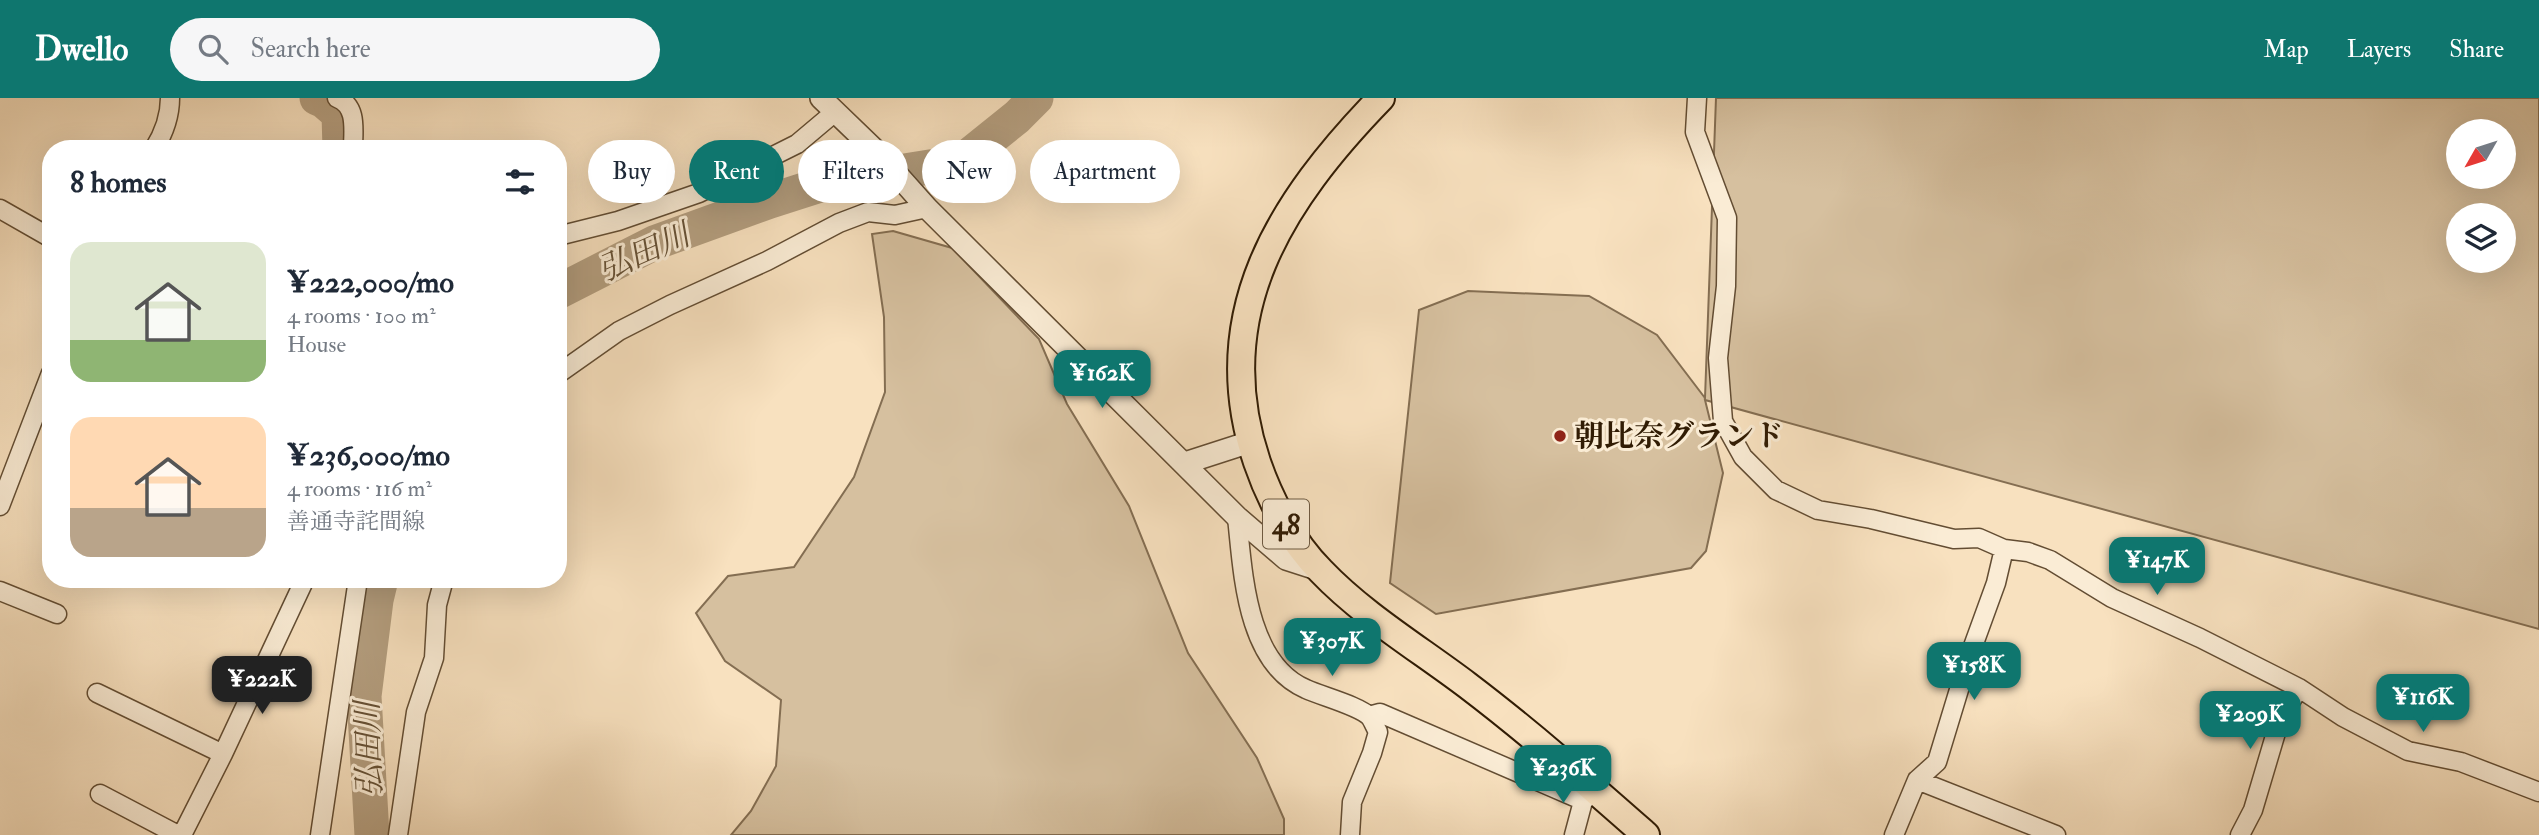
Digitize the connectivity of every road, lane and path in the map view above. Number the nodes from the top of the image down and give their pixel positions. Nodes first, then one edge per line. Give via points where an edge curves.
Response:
1 (170, 98) edge
2 (337, 98) edge
3 (1381, 98) edge
4 (1697, 98) edge
5 (828, 105) edge
6 (160, 140) edge
7 (353, 140) edge
8 (922, 202) edge
9 (923, 203) joint
10 (0, 209) edge
11 (42, 232) edge
12 (567, 234) edge
13 (567, 368) edge
14 (42, 396) edge
15 (1250, 442) junction
16 (1185, 463) junction
17 (0, 506) edge
18 (1237, 517) junction
19 (2004, 550) junction
20 (1320, 570) junction
21 (301, 588) edge
22 (357, 588) edge
23 (441, 588) edge
24 (0, 591) edge
25 (57, 614) dead end
26 (2298, 688) junction
27 (97, 693) dead end
28 (1369, 716) junction
29 (223, 754) junction
30 (1917, 780) junction
31 (1586, 792) junction
32 (2539, 792) edge
33 (100, 794) dead end
34 (180, 835) edge
35 (320, 835) edge
36 (398, 835) edge
37 (1350, 835) edge
38 (1574, 835) edge
39 (1646, 835) edge
40 (1894, 835) edge
41 (2056, 835) edge
42 (2240, 835) edge

1 - 6 street
2 - 7 street via 354,116
3 - 15 main road, 48 via 1307,182 1252,286 1243,337 1241,395
4 - 19 street via 1695,132 1727,218 1718,358 1723,421 1743,457 1776,490 1818,510 1954,539 1979,538
5 - 8 street
5 - 12 street via 797,144 699,192
9 - 13 street via 895,215 869,212 839,223 619,331
9 - 16 street
10 - 11 street
14 - 17 street
15 - 16 street
15 - 20 main road, 48 via 1284,523
16 - 18 street
18 - 20 street via 1286,559
18 - 28 street via 1244,584 1256,631 1272,662 1284,677 1305,689
19 - 26 street via 2050,560 2112,598
19 - 30 street via 1937,762
20 - 31 main road, 48 via 1469,686
21 - 29 street
22 - 35 street
23 - 36 street via 434,658 416,712
24 - 25 street
26 - 32 street via 2408,751 2461,762
26 - 42 street via 2280,719 2253,810
27 - 29 street
28 - 31 street via 1380,713
28 - 37 street via 1377,732 1352,802
29 - 34 street
30 - 40 street
30 - 41 street
31 - 38 street
31 - 39 main road, 48
33 - 34 street

